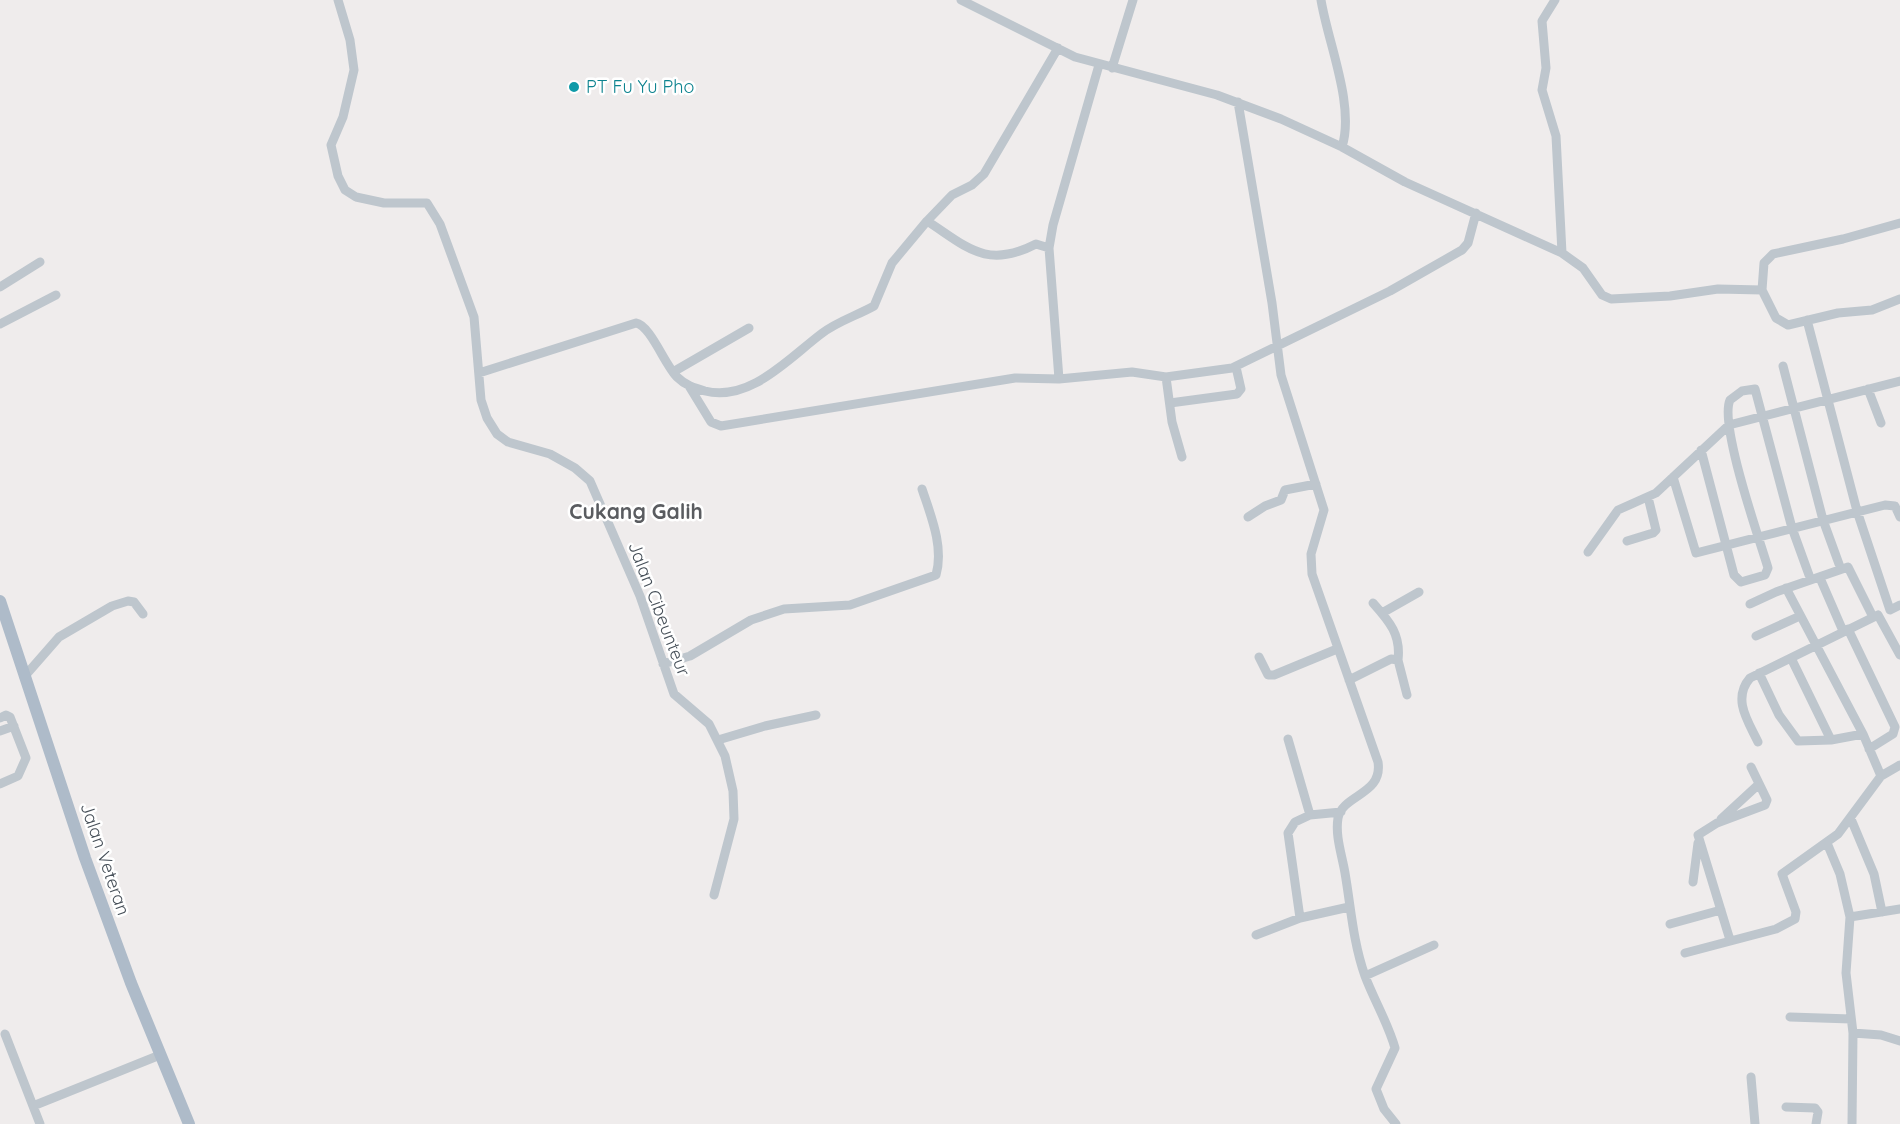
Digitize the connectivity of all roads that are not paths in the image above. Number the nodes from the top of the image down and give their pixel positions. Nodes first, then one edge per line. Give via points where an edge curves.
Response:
1 (339, 0) edge
2 (961, 0) edge
3 (1133, 0) edge
4 (1322, 0) edge
5 (1555, 0) edge
6 (1058, 48) junction
7 (1099, 65) junction
8 (1112, 68) junction
9 (1238, 102) junction
10 (1342, 147) junction
11 (1476, 213) junction
12 (927, 221) junction
13 (1900, 223) edge
14 (1049, 248) junction
15 (1562, 253) junction
16 (40, 262) dead end
17 (0, 287) edge
18 (1762, 290) junction
19 (56, 295) dead end
20 (1900, 299) edge
21 (1808, 320) junction
22 (0, 324) edge
23 (749, 328) dead end
24 (1275, 345) junction
25 (1783, 366) dead end
26 (1236, 367) junction
27 (673, 372) junction
28 (479, 373) junction
29 (1166, 377) junction
30 (1059, 379) junction
31 (1900, 381) edge
32 (689, 386) junction
33 (1868, 389) junction
34 (1827, 399) junction
35 (1170, 403) junction
36 (1793, 408) junction
37 (1764, 417) junction
38 (1881, 423) dead end
39 (1729, 426) junction
40 (1701, 450) junction
41 (1182, 457) dead end
42 (1673, 477) junction
43 (1316, 484) junction
44 (921, 489) dead end
45 (1648, 497) junction
46 (1857, 511) junction
47 (1248, 517) dead end
48 (1900, 517) edge
49 (1823, 520) junction
50 (1792, 528) junction
51 (1759, 537) junction
52 (1627, 541) dead end
53 (1727, 546) junction
54 (1588, 552) dead end
55 (1839, 564) dead end
56 (1809, 575) dead end
57 (1820, 579) junction
58 (1786, 588) junction
59 (1419, 592) dead end
60 (0, 602) edge
61 (1373, 603) dead end
62 (1750, 604) dead end
63 (1900, 605) edge
64 (1382, 613) junction
65 (143, 614) dead end
66 (1800, 615) junction
67 (1873, 617) junction
68 (1845, 630) junction
69 (1756, 636) dead end
70 (1815, 645) junction
71 (1337, 649) junction
72 (1900, 655) edge
73 (1259, 657) dead end
74 (1791, 658) junction
75 (1398, 660) junction
76 (663, 664) junction
77 (1759, 674) junction
78 (24, 677) junction
79 (1349, 680) junction
80 (1407, 695) dead end
81 (816, 715) dead end
82 (0, 718) edge
83 (14, 726) junction
84 (0, 731) edge
85 (1863, 734) junction
86 (1288, 739) dead end
87 (718, 740) junction
88 (1831, 740) junction
89 (1758, 742) dead end
90 (1869, 749) junction
91 (1900, 765) edge
92 (1751, 767) dead end
93 (1881, 776) junction
94 (0, 784) edge
95 (1760, 784) junction
96 (1341, 812) junction
97 (1310, 815) junction
98 (1851, 819) junction
99 (1717, 823) junction
100 (1698, 841) junction
101 (1827, 843) junction
102 (1710, 877) junction
103 (714, 895) dead end
104 (1348, 907) junction
105 (1900, 909) edge
106 (1721, 910) junction
107 (1882, 912) junction
108 (1850, 917) junction
109 (1300, 918) junction
110 (1670, 924) dead end
111 (1256, 935) dead end
112 (1730, 940) junction
113 (1434, 945) dead end
114 (1685, 953) dead end
115 (1365, 975) junction
116 (1790, 1017) dead end
117 (1851, 1019) junction
118 (1853, 1033) junction
119 (5, 1034) dead end
120 (1900, 1041) edge
121 (160, 1055) junction
122 (1751, 1077) dead end
123 (33, 1106) junction
124 (1786, 1107) dead end
125 (40, 1124) edge
126 (189, 1124) edge
127 (1396, 1124) edge
128 (1755, 1124) edge
129 (1816, 1124) edge
130 (1852, 1124) edge

1 - 28 street, Jalan Cibeunteur via 354,70 343,117 331,145 338,176 345,190 356,197 384,203 427,203 436,215 474,317
2 - 6 street
3 - 8 street
4 - 10 street via 1344,105
5 - 15 street via 1542,21 1546,68 1542,90 1556,136
6 - 7 street
6 - 12 street via 984,174 952,195
7 - 8 street
7 - 14 street
8 - 9 street
9 - 10 street
9 - 24 street via 1272,303
10 - 11 street via 1405,182
11 - 15 street
11 - 24 street via 1468,243 1462,250 1390,291
12 - 14 street via 979,254 1024,252 1036,244
12 - 32 street via 892,263 874,306 823,332 778,369 736,392 717,394
13 - 18 street via 1773,254 1764,263
14 - 30 street
15 - 18 street via 1582,268 1602,295 1611,299 1718,289
16 - 17 street
18 - 21 street via 1782,322 1788,325
19 - 22 street
20 - 21 street via 1872,310
21 - 34 street
23 - 27 street
24 - 26 street
24 - 43 street via 1298,435
25 - 36 street
26 - 29 street
26 - 35 street via 1241,389 1237,394
27 - 28 street via 646,328 636,323
27 - 32 street
28 - 76 street, Jalan Cibeunteur via 481,400 497,434 517,445 550,454 590,481 640,596
29 - 30 street via 1132,372
29 - 35 street
30 - 32 street via 1015,378 721,426 711,422
31 - 33 street
33 - 34 street
33 - 38 street
34 - 36 street
34 - 46 street
35 - 41 street
36 - 37 street
36 - 49 street
37 - 39 street
37 - 39 street via 1758,392 1750,389 1730,400
37 - 50 street
39 - 40 street
39 - 51 street
40 - 42 street
40 - 53 street
42 - 45 street
42 - 53 street via 1696,553
43 - 47 street via 1286,490 1281,500
43 - 71 street via 1324,516 1310,563
44 - 76 street via 940,560 936,575 850,605 784,609 751,620 690,656
45 - 52 street via 1656,530
45 - 54 street via 1618,510
46 - 48 street via 1890,505 1895,506
46 - 49 street
46 - 63 street via 1890,610
49 - 50 street
49 - 55 street
50 - 51 street
50 - 56 street
51 - 53 street
51 - 53 street via 1768,568 1765,575 1742,582 1736,580
57 - 58 street
57 - 67 street via 1848,567
57 - 68 street
58 - 62 street
58 - 66 street
59 - 64 street
60 - 78 main road, Jalan Veteran
61 - 64 street
64 - 75 street via 1399,641
65 - 78 street via 134,602 112,606 59,637
66 - 69 street
66 - 70 street
67 - 68 street
67 - 72 street via 1878,615
68 - 70 street
68 - 90 street via 1895,727 1893,734
70 - 74 street
70 - 85 street
71 - 73 street via 1274,675 1268,675
71 - 79 street
74 - 77 street
74 - 88 street
75 - 79 street via 1391,659
75 - 80 street
76 - 87 street, Jalan Cibeunteur via 677,698 709,724
77 - 88 street via 1779,715 1798,741
77 - 89 street via 1743,686 1740,702
78 - 121 main road, Jalan Veteran via 85,858
79 - 96 street via 1379,767 1374,782
81 - 87 street
82 - 83 street via 10,717
83 - 84 street
83 - 94 street via 26,758 18,776
85 - 88 street
85 - 90 street
86 - 97 street
87 - 103 street, Jalan Cibeunteur via 731,777 734,812
90 - 93 street
91 - 93 street
92 - 95 street
93 - 98 street
95 - 99 street
95 - 99 street via 1766,805
96 - 97 street
96 - 104 street via 1338,836
97 - 109 street via 1295,822 1288,833
98 - 101 street
98 - 107 street via 1874,874
99 - 100 street via 1698,833
100 - 102 street
100 - 102 street via 1689,884
101 - 108 street via 1840,874
101 - 112 street via 1782,874 1795,919 1776,929
102 - 106 street
104 - 109 street
104 - 115 street
105 - 107 street
106 - 110 street
106 - 112 street
107 - 108 street
108 - 117 street via 1846,973
109 - 111 street
112 - 114 street
113 - 115 street
115 - 127 street via 1395,1048 1376,1089 1380,1103
116 - 117 street
117 - 118 street
118 - 120 street
118 - 130 street
119 - 123 street
121 - 123 street
121 - 126 main road, Jalan Veteran
122 - 128 street
123 - 125 street
124 - 129 street via 1815,1108

